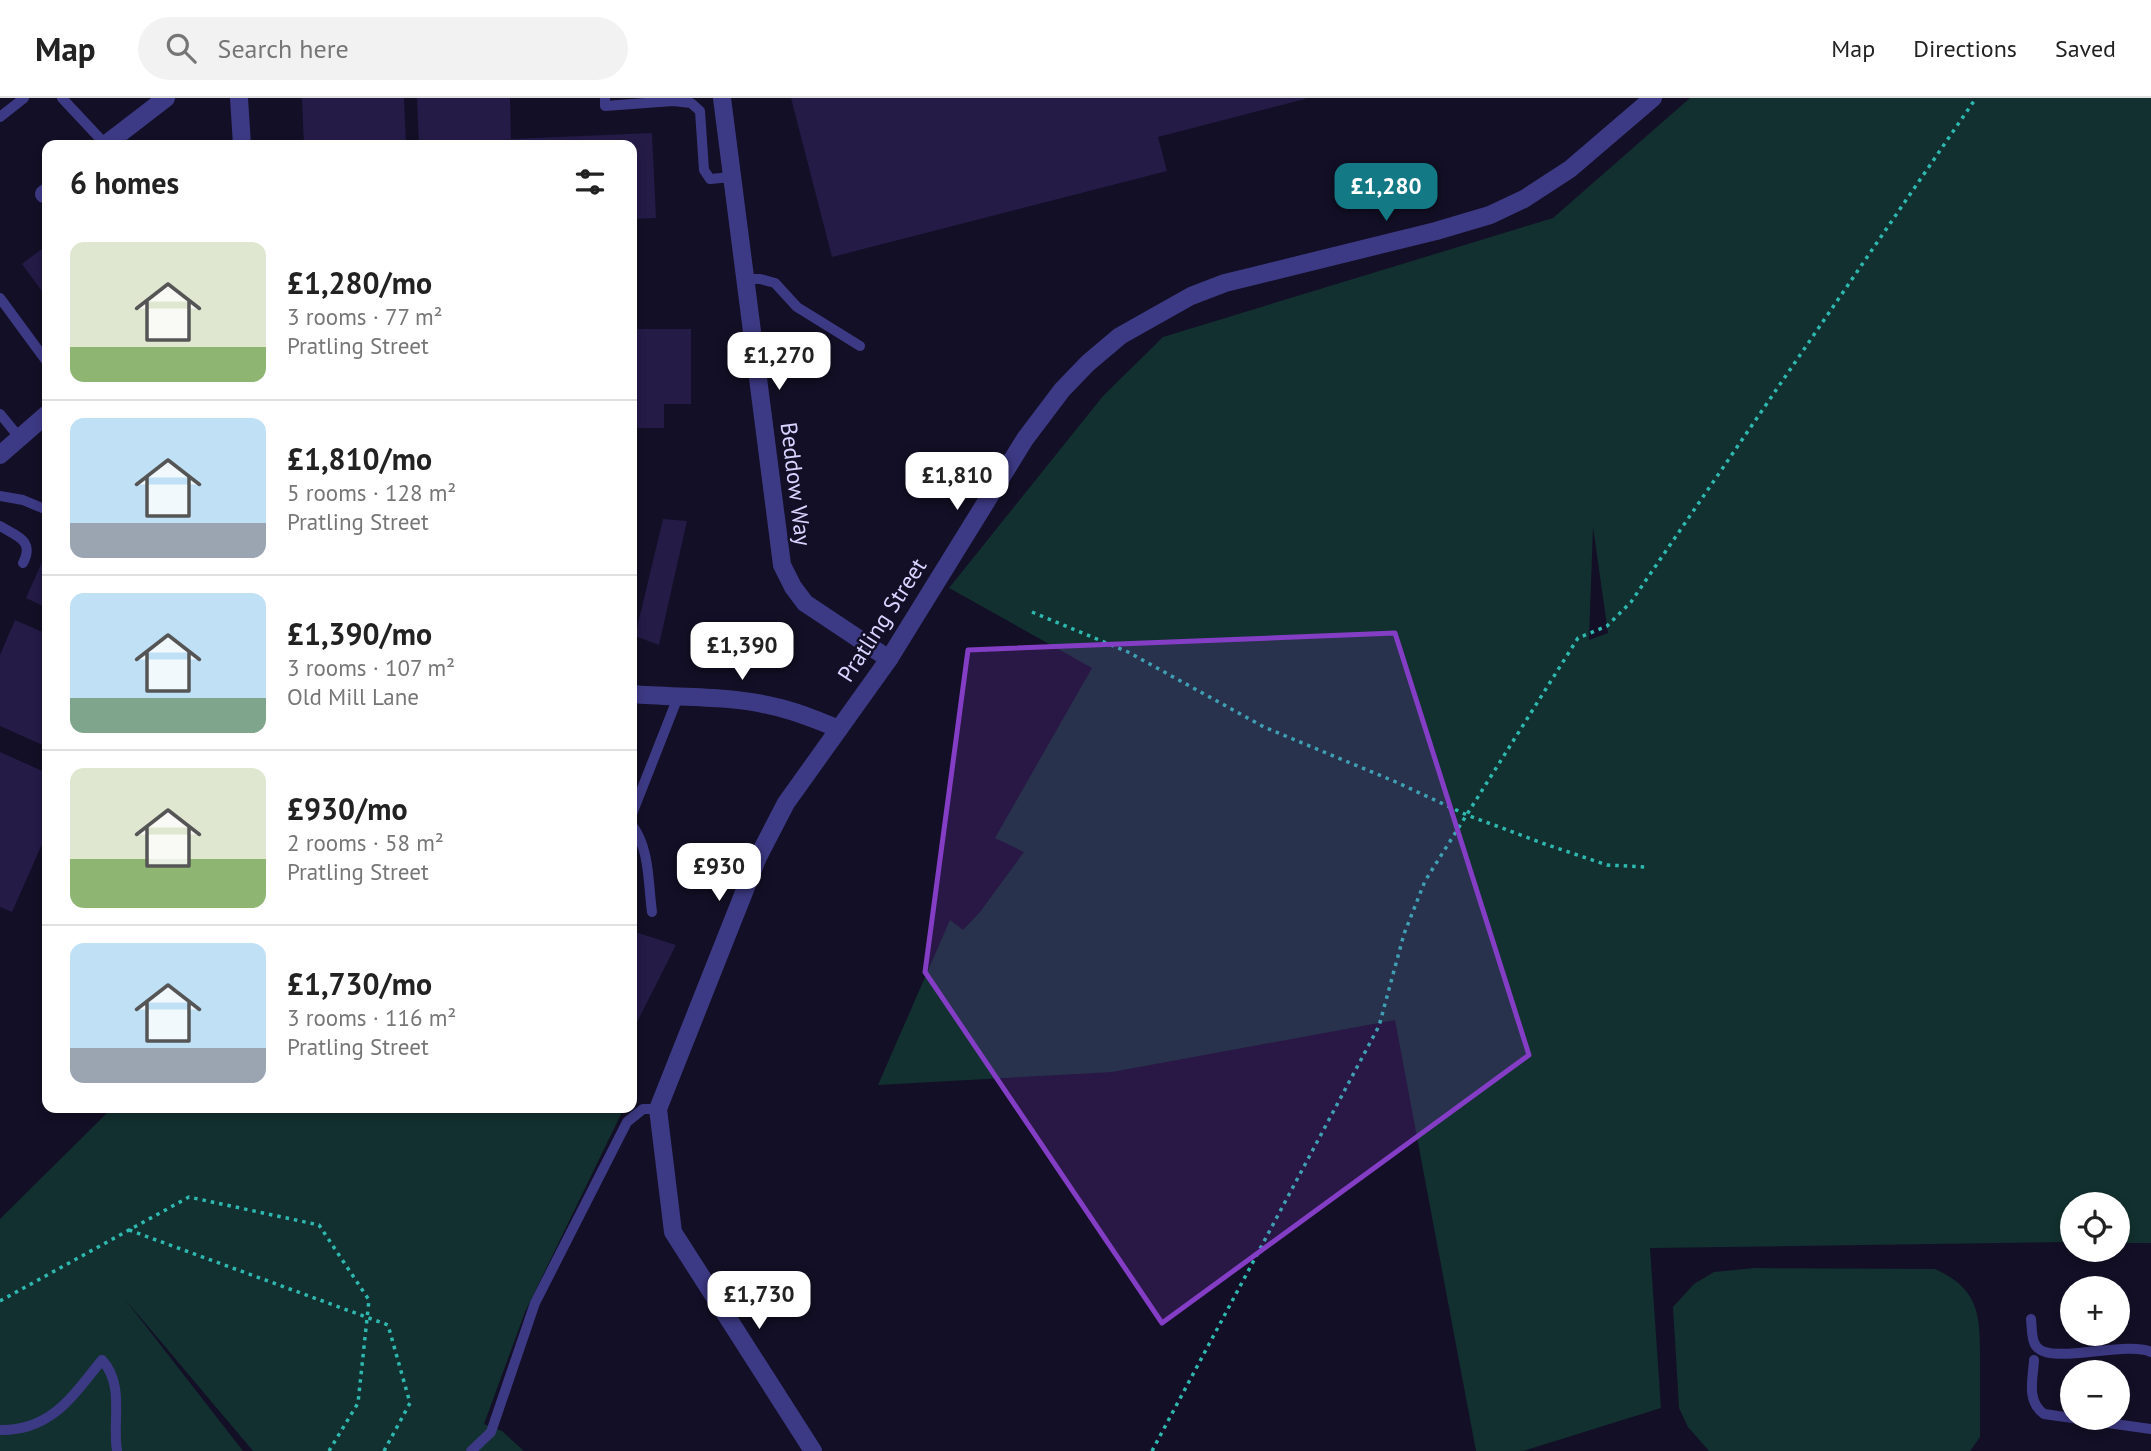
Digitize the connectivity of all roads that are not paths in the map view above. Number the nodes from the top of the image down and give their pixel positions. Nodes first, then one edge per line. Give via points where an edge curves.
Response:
1 (24, 98) edge
2 (62, 98) edge
3 (166, 98) edge
4 (239, 98) edge
5 (605, 98) edge
6 (722, 98) edge
7 (1653, 98) edge
8 (0, 117) edge
9 (101, 140) edge
10 (112, 140) edge
11 (242, 140) edge
12 (732, 177) junction
13 (745, 279) junction
14 (0, 298) edge
15 (860, 346) dead end
16 (42, 355) edge
17 (0, 414) edge
18 (42, 418) edge
19 (19, 437) junction
20 (0, 455) edge
21 (0, 496) edge
22 (42, 508) edge
23 (0, 526) edge
24 (23, 563) dead end
25 (889, 659) junction
26 (637, 694) edge
27 (678, 697) junction
28 (839, 729) junction
29 (637, 801) edge
30 (637, 831) edge
31 (652, 912) dead end
32 (658, 1110) junction
33 (2031, 1319) dead end
34 (2151, 1352) edge
35 (2034, 1360) dead end
36 (2151, 1429) edge
37 (0, 1430) edge
38 (117, 1451) edge
39 (471, 1451) edge
40 (813, 1451) edge

1 - 8 lane
2 - 9 lane
3 - 10 street
4 - 11 street
5 - 12 lane via 606,106 691,103 700,111 704,170 710,178
6 - 12 street, Beddow Way
7 - 25 street, Pratling Street via 1570,169 1490,215 1224,283 1191,296 1120,337 1088,363 1042,414
12 - 13 street, Beddow Way
13 - 15 lane via 775,283 797,307
13 - 25 street, Beddow Way via 782,565 805,603
14 - 16 lane
17 - 19 lane
18 - 19 street
19 - 20 street
21 - 22 lane
23 - 24 lane via 27,545
25 - 28 street, Pratling Street
26 - 27 street
27 - 28 street via 770,705
27 - 29 lane
28 - 32 street, Pratling Street via 786,803 758,857
30 - 31 lane via 644,848
32 - 39 lane via 643,1109 627,1122 535,1303 491,1432
32 - 40 street, Pratling Street via 673,1232
33 - 34 lane via 2033,1341 2045,1353 2137,1348
35 - 36 lane via 2033,1404 2044,1414
37 - 38 lane via 26,1428 49,1417 73,1398 102,1360 116,1390

